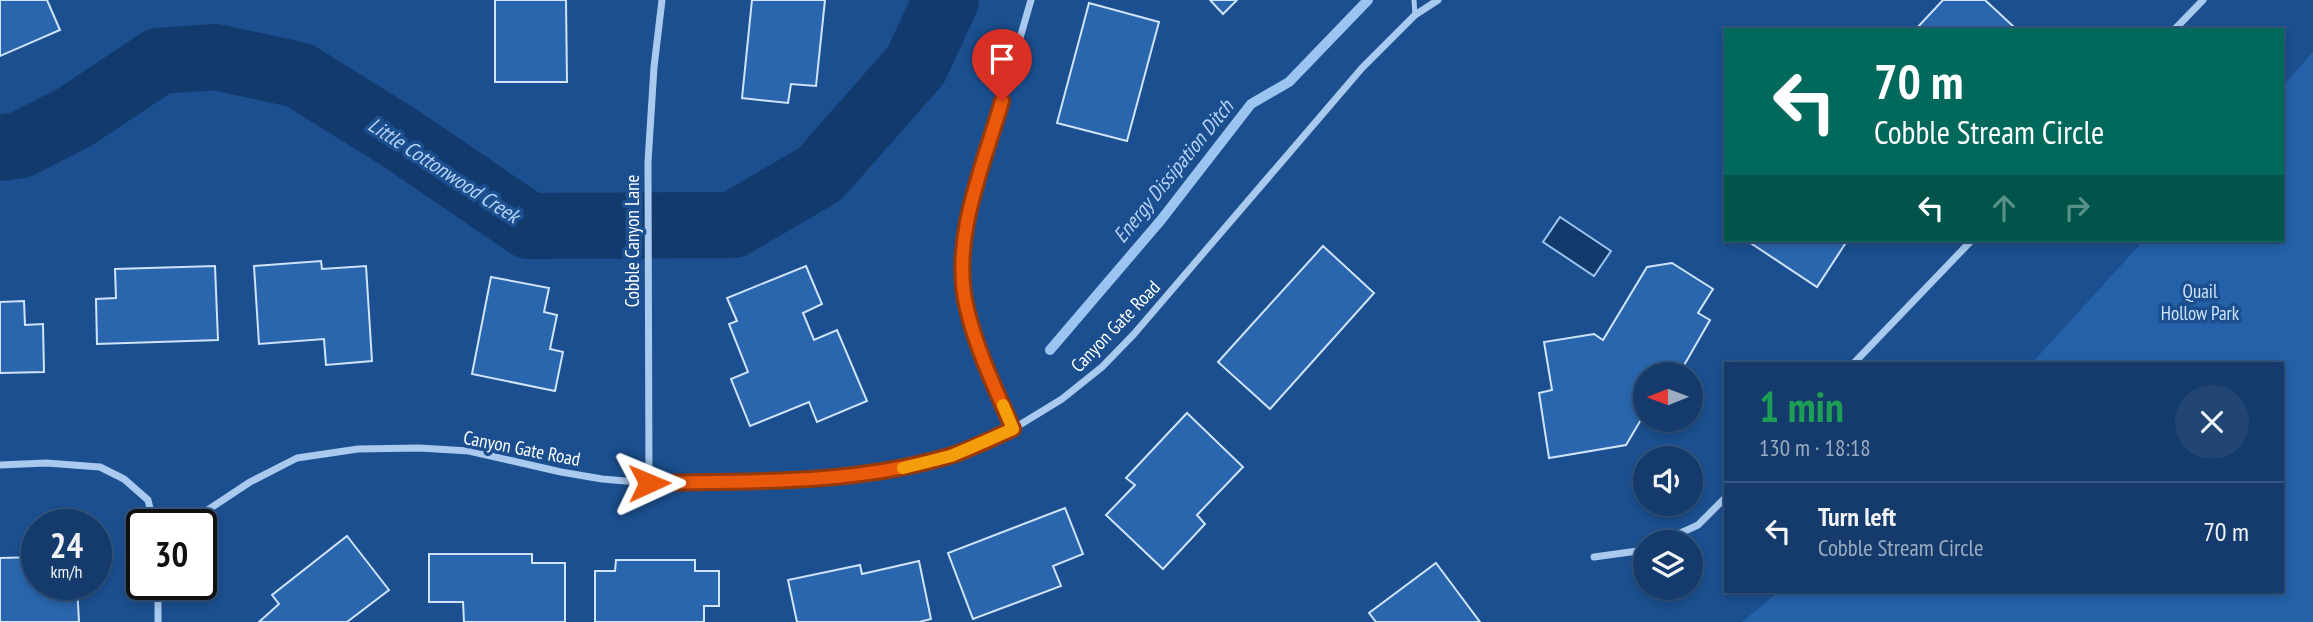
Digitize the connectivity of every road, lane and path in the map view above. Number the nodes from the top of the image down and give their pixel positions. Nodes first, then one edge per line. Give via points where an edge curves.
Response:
1 (662, 0) edge
2 (1031, 0) edge
3 (1415, 0) edge
4 (1438, 0) edge
5 (2203, 0) edge
6 (1415, 15) junction
7 (2176, 28) edge
8 (1970, 242) edge
9 (1855, 362) edge
10 (1013, 429) junction
11 (0, 465) edge
12 (649, 483) junction
13 (1724, 499) edge
14 (150, 509) edge
15 (210, 509) edge
16 (1688, 530) edge
17 (1633, 552) edge
18 (1594, 557) dead end
19 (158, 600) edge
20 (158, 622) edge

1 - 12 street, Cobble Canyon Lane via 648,162
2 - 10 street via 966,224 961,263 966,308
3 - 6 lane
4 - 6 street, Canyon Gate Road
5 - 7 street
6 - 10 street, Canyon Gate Road via 1362,68 1102,367 1062,400
8 - 9 street
10 - 12 street, Canyon Gate Road via 951,456 881,473 815,481
11 - 14 street via 100,467 124,479 148,500
12 - 15 street, Canyon Gate Road via 602,479 468,451 358,449 297,458
13 - 16 street
17 - 18 street
19 - 20 street

